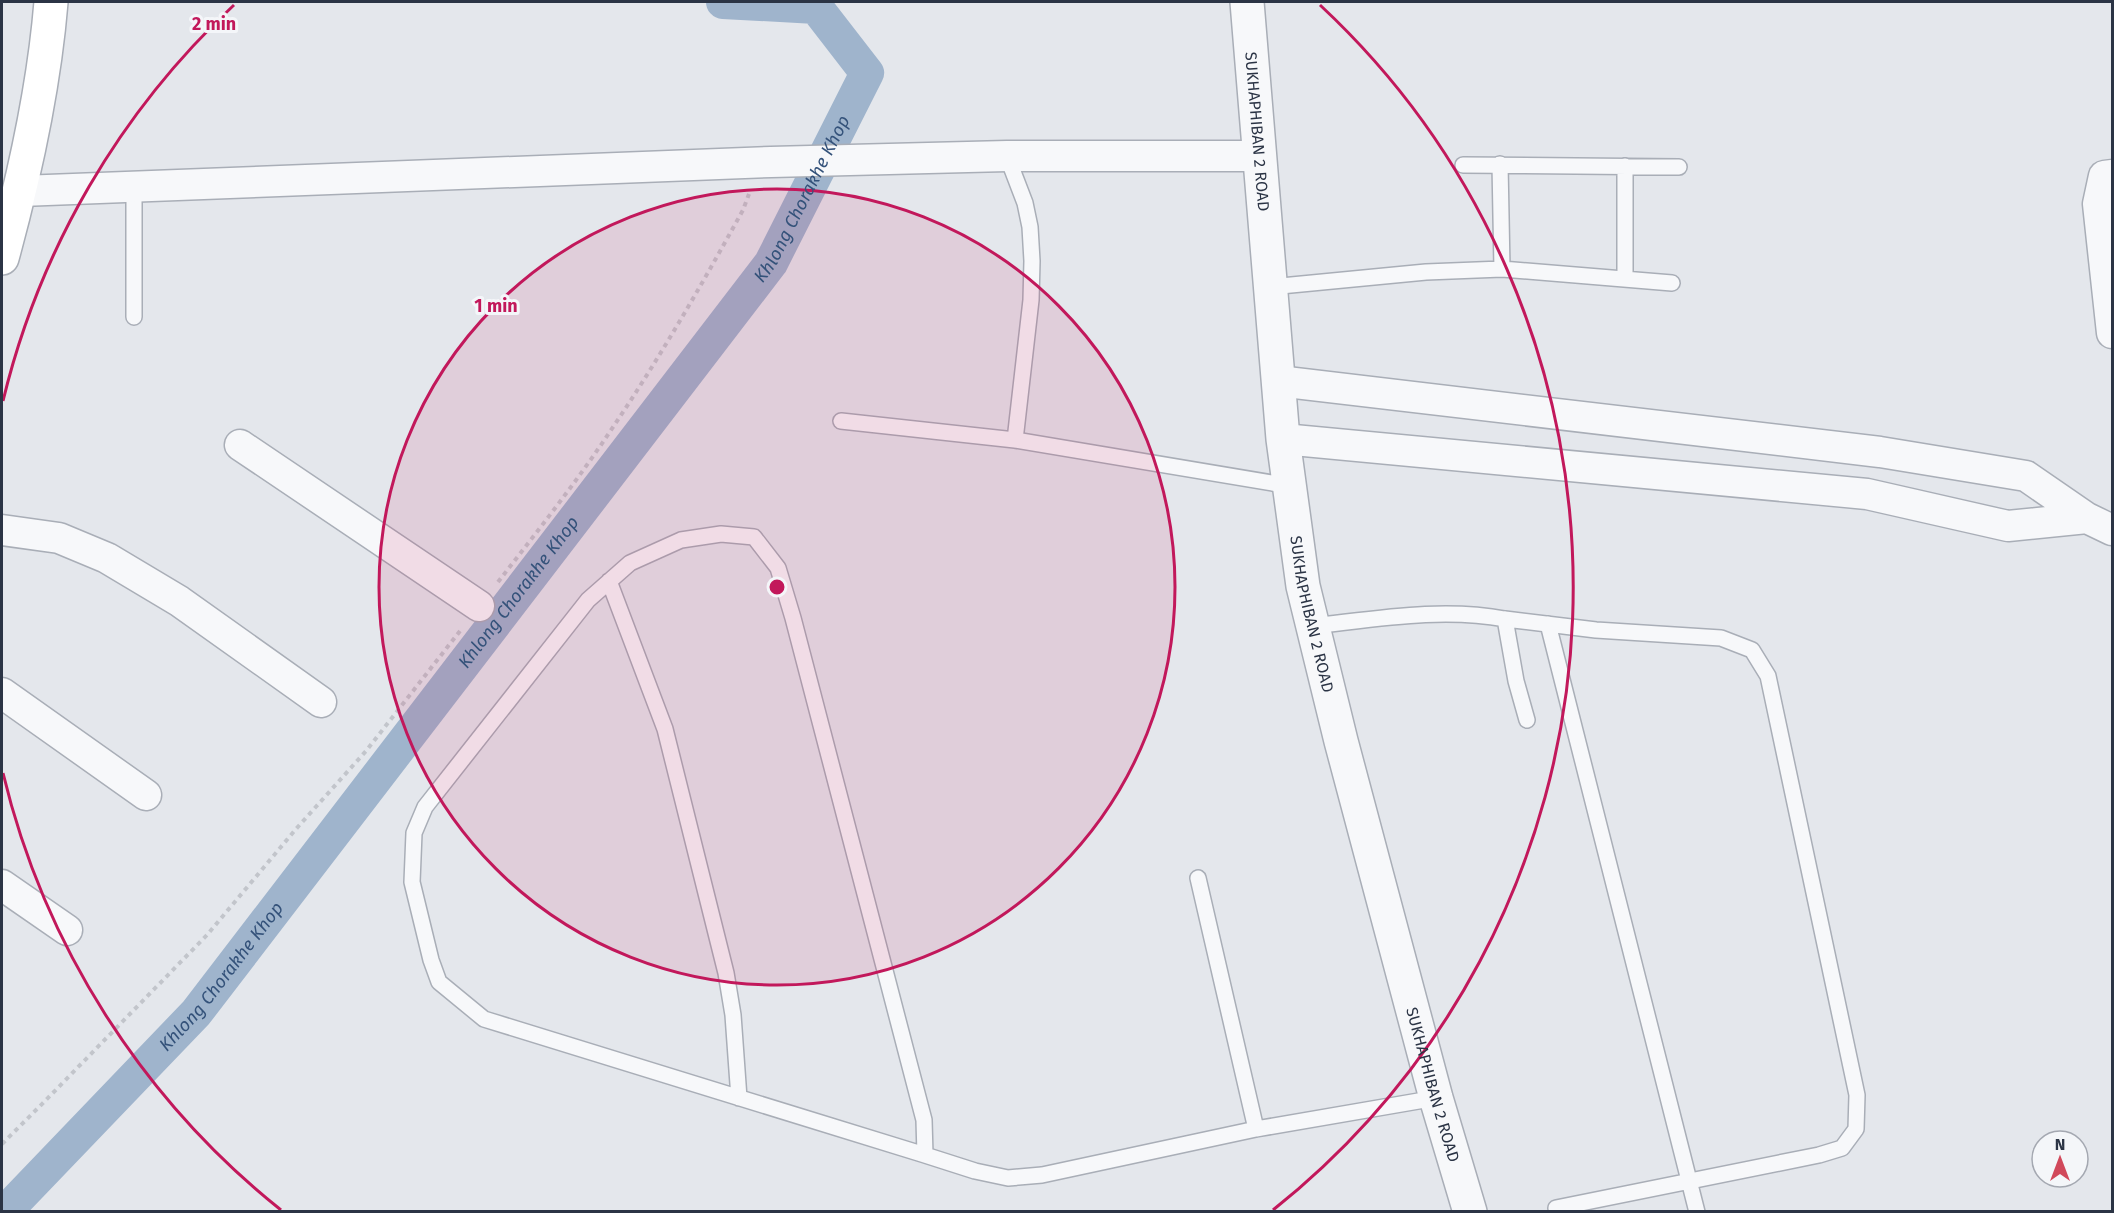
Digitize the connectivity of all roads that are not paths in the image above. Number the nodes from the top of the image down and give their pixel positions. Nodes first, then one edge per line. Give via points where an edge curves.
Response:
1 (51, 2) edge
2 (1247, 2) edge
3 (1006, 156) junction
4 (1260, 156) junction
5 (1500, 164) junction
6 (1463, 165) dead end
7 (1625, 166) junction
8 (1679, 167) dead end
9 (2112, 175) edge
10 (134, 187) junction
11 (21, 191) junction
12 (2, 258) edge
13 (1502, 269) junction
14 (1625, 279) junction
15 (1672, 283) dead end
16 (1270, 287) junction
17 (134, 317) dead end
18 (2112, 333) edge
19 (1278, 381) junction
20 (841, 421) dead end
21 (1283, 439) junction
22 (1015, 440) junction
23 (240, 445) dead end
24 (1290, 486) junction
25 (2100, 524) edge
26 (2, 530) edge
27 (609, 581) junction
28 (479, 606) road end
29 (1505, 619) junction
30 (1548, 624) junction
31 (1312, 626) junction
32 (2, 693) edge
33 (321, 702) dead end
34 (1527, 720) dead end
35 (146, 795) dead end
36 (1198, 878) dead end
37 (2, 885) edge
38 (67, 930) dead end
39 (739, 1098) junction
40 (1436, 1098) junction
41 (1256, 1129) junction
42 (925, 1155) junction
43 (1690, 1181) junction
44 (1556, 1208) dead end
45 (1470, 1212) edge
46 (1697, 1212) edge

1 - 11 main road
2 - 4 street, SUKHAPHIBAN 2 ROAD
3 - 4 street
3 - 10 street
3 - 22 lane via 1025,203 1032,261
4 - 16 street, SUKHAPHIBAN 2 ROAD
5 - 6 lane
5 - 7 lane
5 - 13 lane
7 - 8 lane
7 - 14 lane
9 - 18 street via 2104,176 2098,204
10 - 11 street
10 - 17 lane
11 - 12 main road
13 - 14 lane
13 - 16 lane
14 - 15 lane
16 - 19 street, SUKHAPHIBAN 2 ROAD
19 - 21 street, SUKHAPHIBAN 2 ROAD
19 - 25 street via 1880,452 2026,476
20 - 22 lane
21 - 24 street, SUKHAPHIBAN 2 ROAD
21 - 25 street via 1867,494 2008,526
22 - 24 lane
23 - 28 street
24 - 31 street, SUKHAPHIBAN 2 ROAD
26 - 33 street via 59,538 107,558 179,600
27 - 39 lane via 665,729 726,973
27 - 39 lane via 588,600 425,807 414,833 412,882 431,960 439,982 484,1019
27 - 42 lane via 630,563 681,540 721,534 754,537 778,568 924,1120
29 - 30 lane
29 - 31 lane via 1454,613
29 - 34 lane
30 - 43 lane
30 - 43 lane via 1721,639 1752,650 1768,676 1857,1095 1856,1130 1842,1148
31 - 40 street, SUKHAPHIBAN 2 ROAD
32 - 35 street
36 - 41 lane
37 - 38 street
39 - 42 lane
40 - 41 lane
40 - 45 street, SUKHAPHIBAN 2 ROAD
41 - 42 lane via 1008,1179
43 - 44 lane
43 - 46 lane

